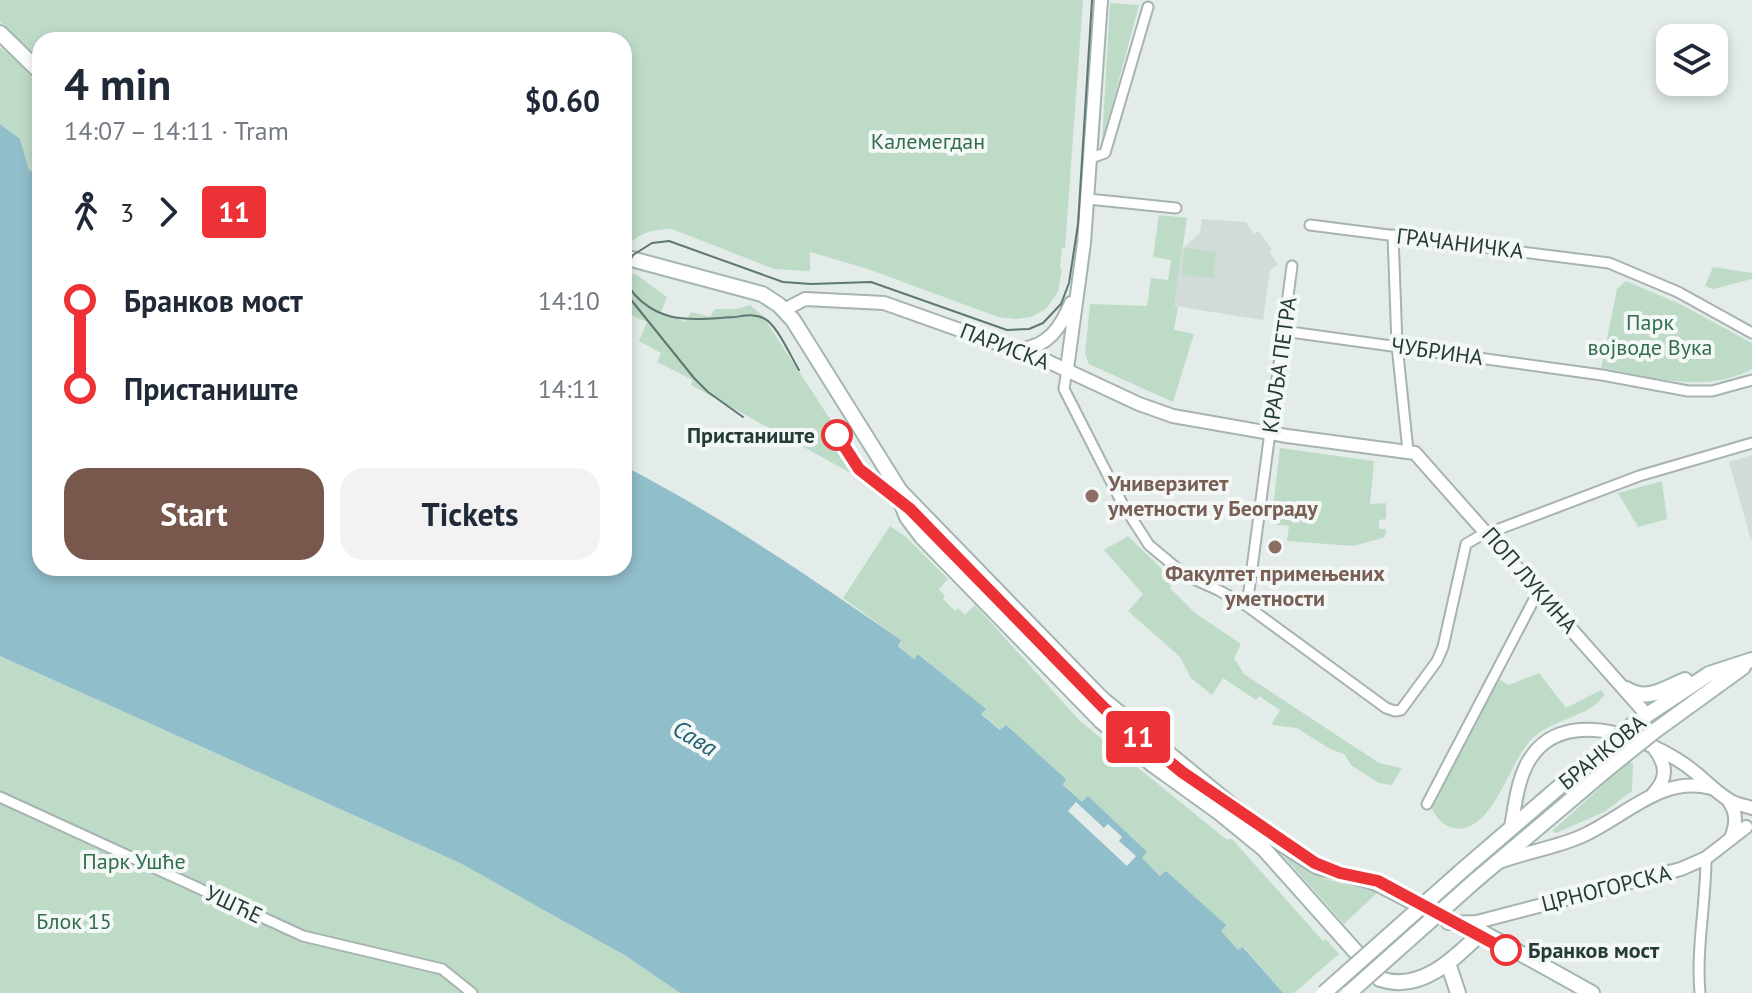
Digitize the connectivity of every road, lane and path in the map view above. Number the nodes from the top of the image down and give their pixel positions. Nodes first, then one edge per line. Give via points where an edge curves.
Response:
1 (1101, 0) edge
2 (1148, 7) dead end
3 (0, 33) edge
4 (32, 64) edge
5 (1091, 158) junction
6 (1088, 199) junction
7 (1176, 208) dead end
8 (1310, 225) dead end
9 (1393, 235) junction
10 (632, 259) edge
11 (1292, 266) dead end
12 (1078, 286) junction
13 (784, 310) junction
14 (1283, 331) junction
15 (1752, 333) edge
16 (1397, 345) junction
17 (1016, 349) junction
18 (1067, 369) junction
19 (1752, 380) edge
20 (1270, 433) junction
21 (1752, 443) edge
22 (1408, 451) junction
23 (893, 482) junction
24 (1489, 533) junction
25 (1539, 590) junction
26 (1247, 606) junction
27 (1752, 661) edge
28 (1709, 674) junction
29 (1626, 689) junction
30 (1641, 719) junction
31 (1654, 747) junction
32 (1714, 788) junction
33 (0, 797) edge
34 (1651, 797) junction
35 (1427, 804) dead end
36 (1742, 814) edge
37 (1250, 825) junction
38 (1511, 827) junction
39 (1264, 849) junction
40 (1706, 858) junction
41 (1495, 864) junction
42 (1505, 915) junction
43 (1448, 923) junction
44 (1479, 935) junction
45 (1448, 963) junction
46 (1378, 986) edge
47 (472, 993) edge
48 (1324, 993) edge
49 (1349, 993) edge
50 (1458, 993) edge
51 (1592, 993) edge
52 (1700, 993) edge

1 - 5 street, ПАРИСКА
2 - 5 street via 1105,153
3 - 4 main road
5 - 6 street, ПАРИСКА
6 - 7 street
6 - 12 street, ПАРИСКА
8 - 9 street, ГРАЧАНИЧКА
9 - 15 street, ГРАЧАНИЧКА via 1609,263 1690,298
9 - 16 street
10 - 13 main road via 762,294
11 - 14 street, КРАЉА ПЕТРА
12 - 17 street via 1056,332 1032,348
12 - 18 street, ПАРИСКА
13 - 17 street, ПАРИСКА via 805,299 884,303
13 - 23 main road
14 - 16 street, ЧУБРИНА
14 - 20 street, КРАЉА ПЕТРА
16 - 19 street, ЧУБРИНА via 1699,392
16 - 22 street
17 - 18 street, ПАРИСКА
18 - 20 street via 1173,416
18 - 26 street via 1064,389 1135,526 1185,575
20 - 22 street
20 - 26 street, КРАЉА ПЕТРА
21 - 24 street via 1639,476
22 - 24 street, ПОП ЛУКИНА via 1424,461
23 - 37 main road via 1102,699
23 - 39 main road via 922,537 1090,711
24 - 25 street, ПОП ЛУКИНА
24 - 26 street via 1466,544 1443,647 1398,711 1386,708
25 - 29 street, ПОП ЛУКИНА
25 - 35 street
27 - 28 main road, БРАНКОВА
27 - 41 main road, БРАНКОВА, bridge via 1656,730
28 - 29 main road via 1648,695
28 - 30 main road, БРАНКОВА
29 - 30 street, ПОП ЛУКИНА
30 - 38 main road, БРАНКОВА, bridge
31 - 32 street
31 - 34 street via 1665,770
31 - 38 street via 1584,729 1549,739 1525,768
32 - 34 street via 1687,784
32 - 36 street
33 - 47 street, УШЋЕ via 303,936 442,969
34 - 41 street via 1584,835
36 - 40 street, ЦРНОГОРСКА via 1731,838
37 - 39 main road
37 - 43 street via 1316,867 1374,883
38 - 48 main road, БРАНКОВА, bridge
39 - 46 main road
40 - 42 street, ЦРНОГОРСКА
40 - 52 street
41 - 49 main road, БРАНКОВА, bridge
42 - 43 street, ЦРНОГОРСКА
42 - 44 street, ЦРНОГОРСКА
43 - 44 street
44 - 45 main road
44 - 51 main road
45 - 46 main road via 1413,985
45 - 50 main road

